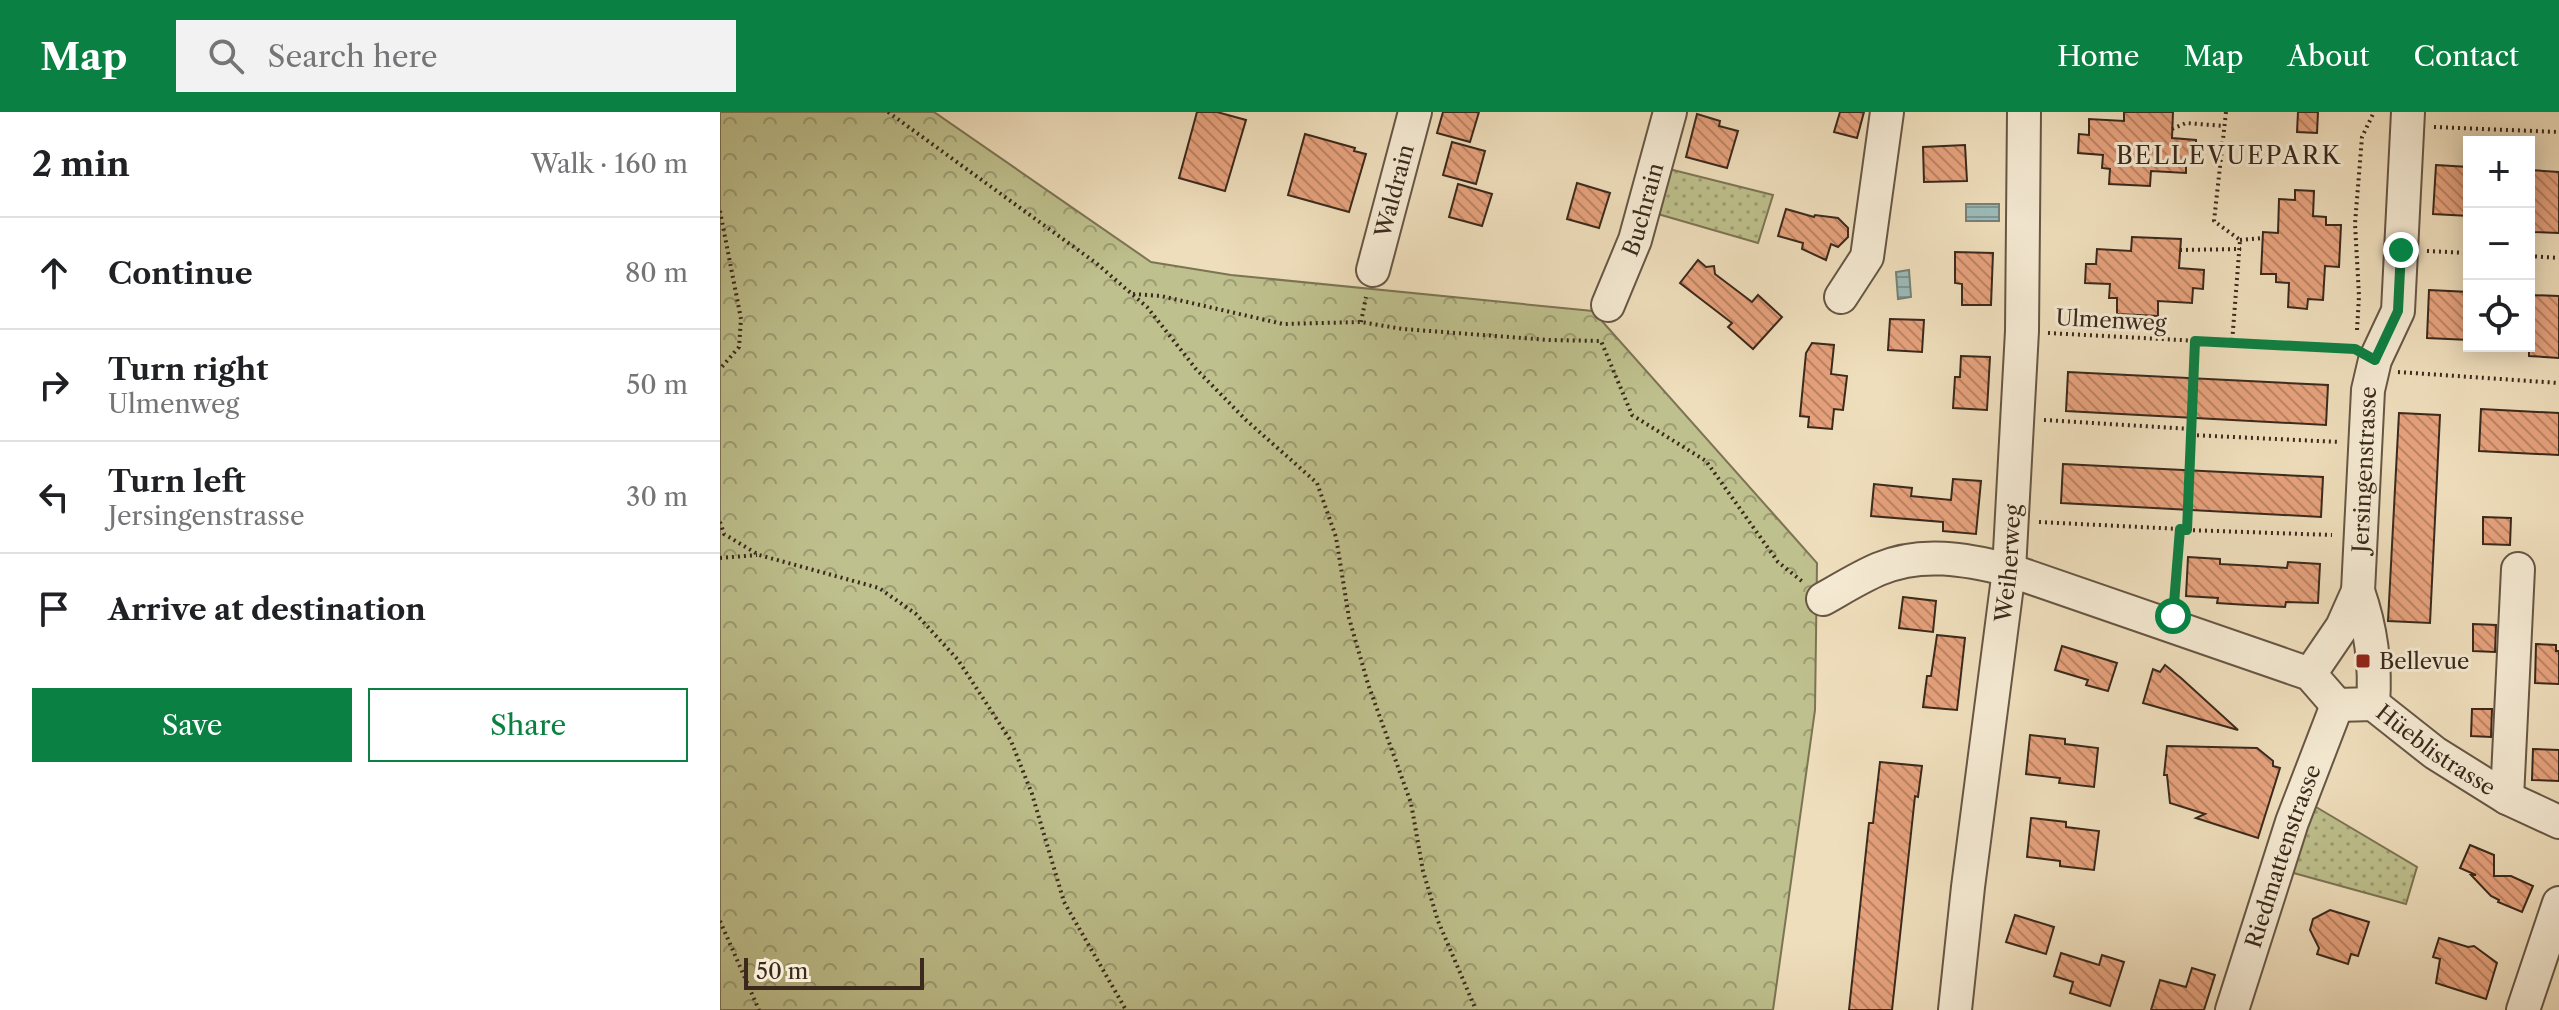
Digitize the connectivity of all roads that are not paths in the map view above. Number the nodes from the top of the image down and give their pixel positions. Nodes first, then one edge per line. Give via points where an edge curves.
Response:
1 (1415, 112) edge
2 (1670, 112) edge
3 (1887, 112) edge
4 (2024, 112) edge
5 (2407, 119) edge
6 (1373, 270) dead end
7 (1841, 297) dead end
8 (1608, 305) dead end
9 (2518, 569) dead end
10 (2009, 570) junction
11 (2358, 591) junction
12 (1823, 599) road end
13 (2310, 674) junction
14 (2373, 704) junction
15 (2337, 705) junction
16 (2507, 798) junction
17 (2559, 822) edge
18 (2559, 903) edge
19 (1955, 1010) edge
20 (2232, 1010) edge
21 (2523, 1010) edge

1 - 6 street, Waldrain
2 - 8 street, Buchrain via 1635,240
3 - 7 street via 1867,257
4 - 10 street, Weiherweg via 2022,331
5 - 11 street, Jersingenstrasse via 2398,311 2365,354 2368,390
9 - 16 street
10 - 12 street via 1937,557 1880,568
10 - 13 street
10 - 19 street, Weiherweg
11 - 13 street via 2342,627
11 - 14 street via 2376,668
13 - 15 street
14 - 15 street, Hüeblistrasse
14 - 16 street, Hüeblistrasse via 2435,753
15 - 20 street, Riedmattenstrasse via 2292,822
16 - 17 street, Hüeblistrasse
18 - 21 street

